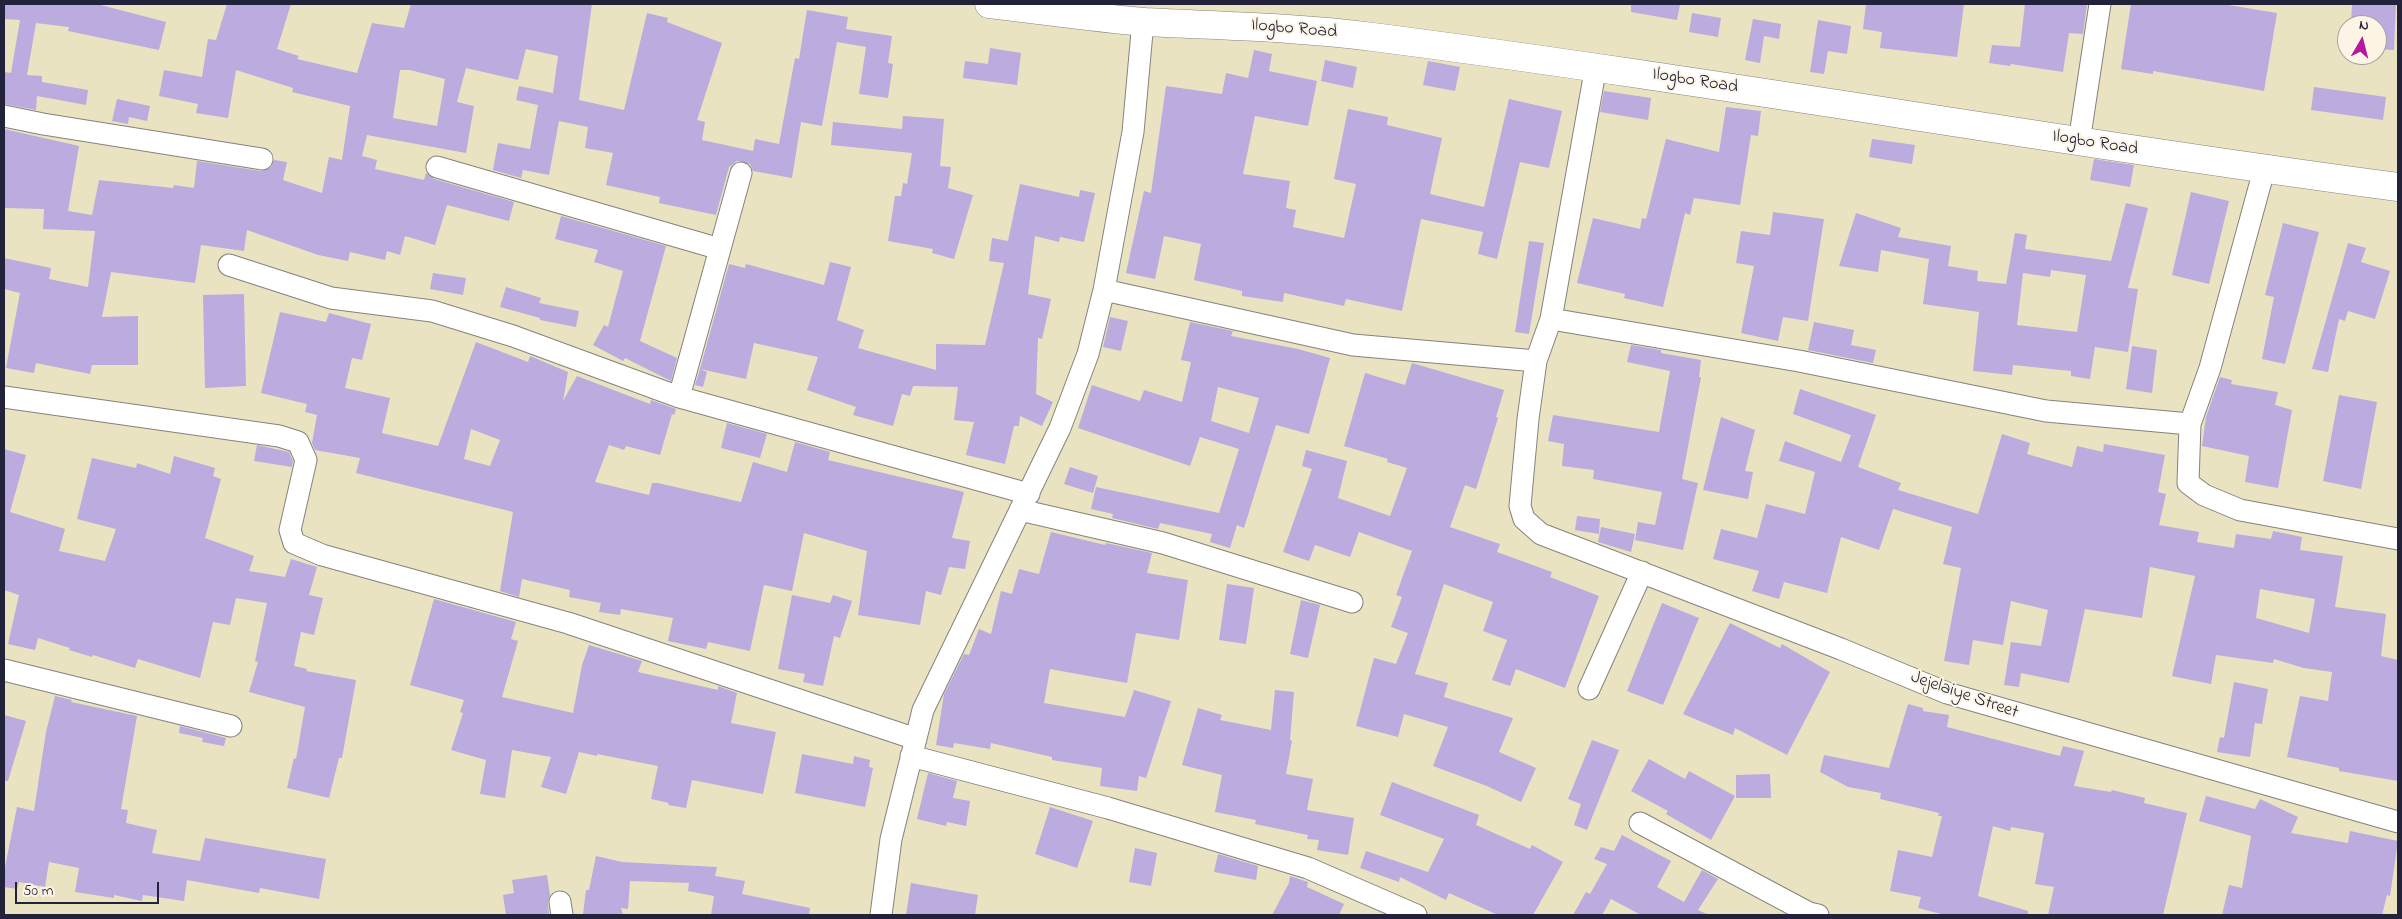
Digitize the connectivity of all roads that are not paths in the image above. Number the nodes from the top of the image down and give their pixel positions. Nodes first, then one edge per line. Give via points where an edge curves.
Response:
1 (989, 4) edge
2 (2100, 4) edge
3 (1143, 22) junction
4 (1596, 66) junction
5 (4, 116) edge
6 (2079, 142) junction
7 (262, 159) dead end
8 (436, 168) dead end
9 (2264, 170) junction
10 (742, 173) dead end
11 (2398, 187) edge
12 (720, 249) junction
13 (229, 265) dead end
14 (1104, 290) junction
15 (1551, 319) junction
16 (1536, 361) junction
17 (4, 397) edge
18 (679, 397) junction
19 (2190, 424) junction
20 (1024, 502) junction
21 (2398, 539) edge
22 (1642, 572) junction
23 (1352, 602) dead end
24 (4, 670) edge
25 (1590, 689) dead end
26 (231, 726) dead end
27 (913, 747) junction
28 (2398, 822) edge
29 (1640, 823) dead end
30 (881, 915) edge
31 (1416, 915) edge
32 (1818, 915) edge

1 - 3 main road, Ilogbo Road
2 - 6 street
3 - 4 main road, Ilogbo Road via 1358,35
3 - 14 street via 1133,132
4 - 6 main road, Ilogbo Road
4 - 15 street
5 - 7 street
6 - 9 main road, Ilogbo Road
8 - 12 street
9 - 11 main road, Ilogbo Road
9 - 19 street via 2210,368
10 - 12 street
12 - 18 street
13 - 18 street via 332,298 432,311 522,339
14 - 16 street via 1353,344
14 - 20 street via 1088,354 1064,419
15 - 16 street
15 - 19 street via 1798,362 2046,411
16 - 22 street, Jejelaiye Street via 1520,492 1524,519 1541,534
17 - 27 street via 279,436 298,442 306,460 290,530 294,544 322,555 568,623
18 - 20 street
19 - 21 street via 2188,483 2204,495 2240,510
20 - 23 street
20 - 27 street via 923,710
22 - 25 street
22 - 28 street, Jejelaiye Street via 1947,693
24 - 26 street
27 - 30 street via 891,839
27 - 31 street via 1308,868
29 - 32 street

